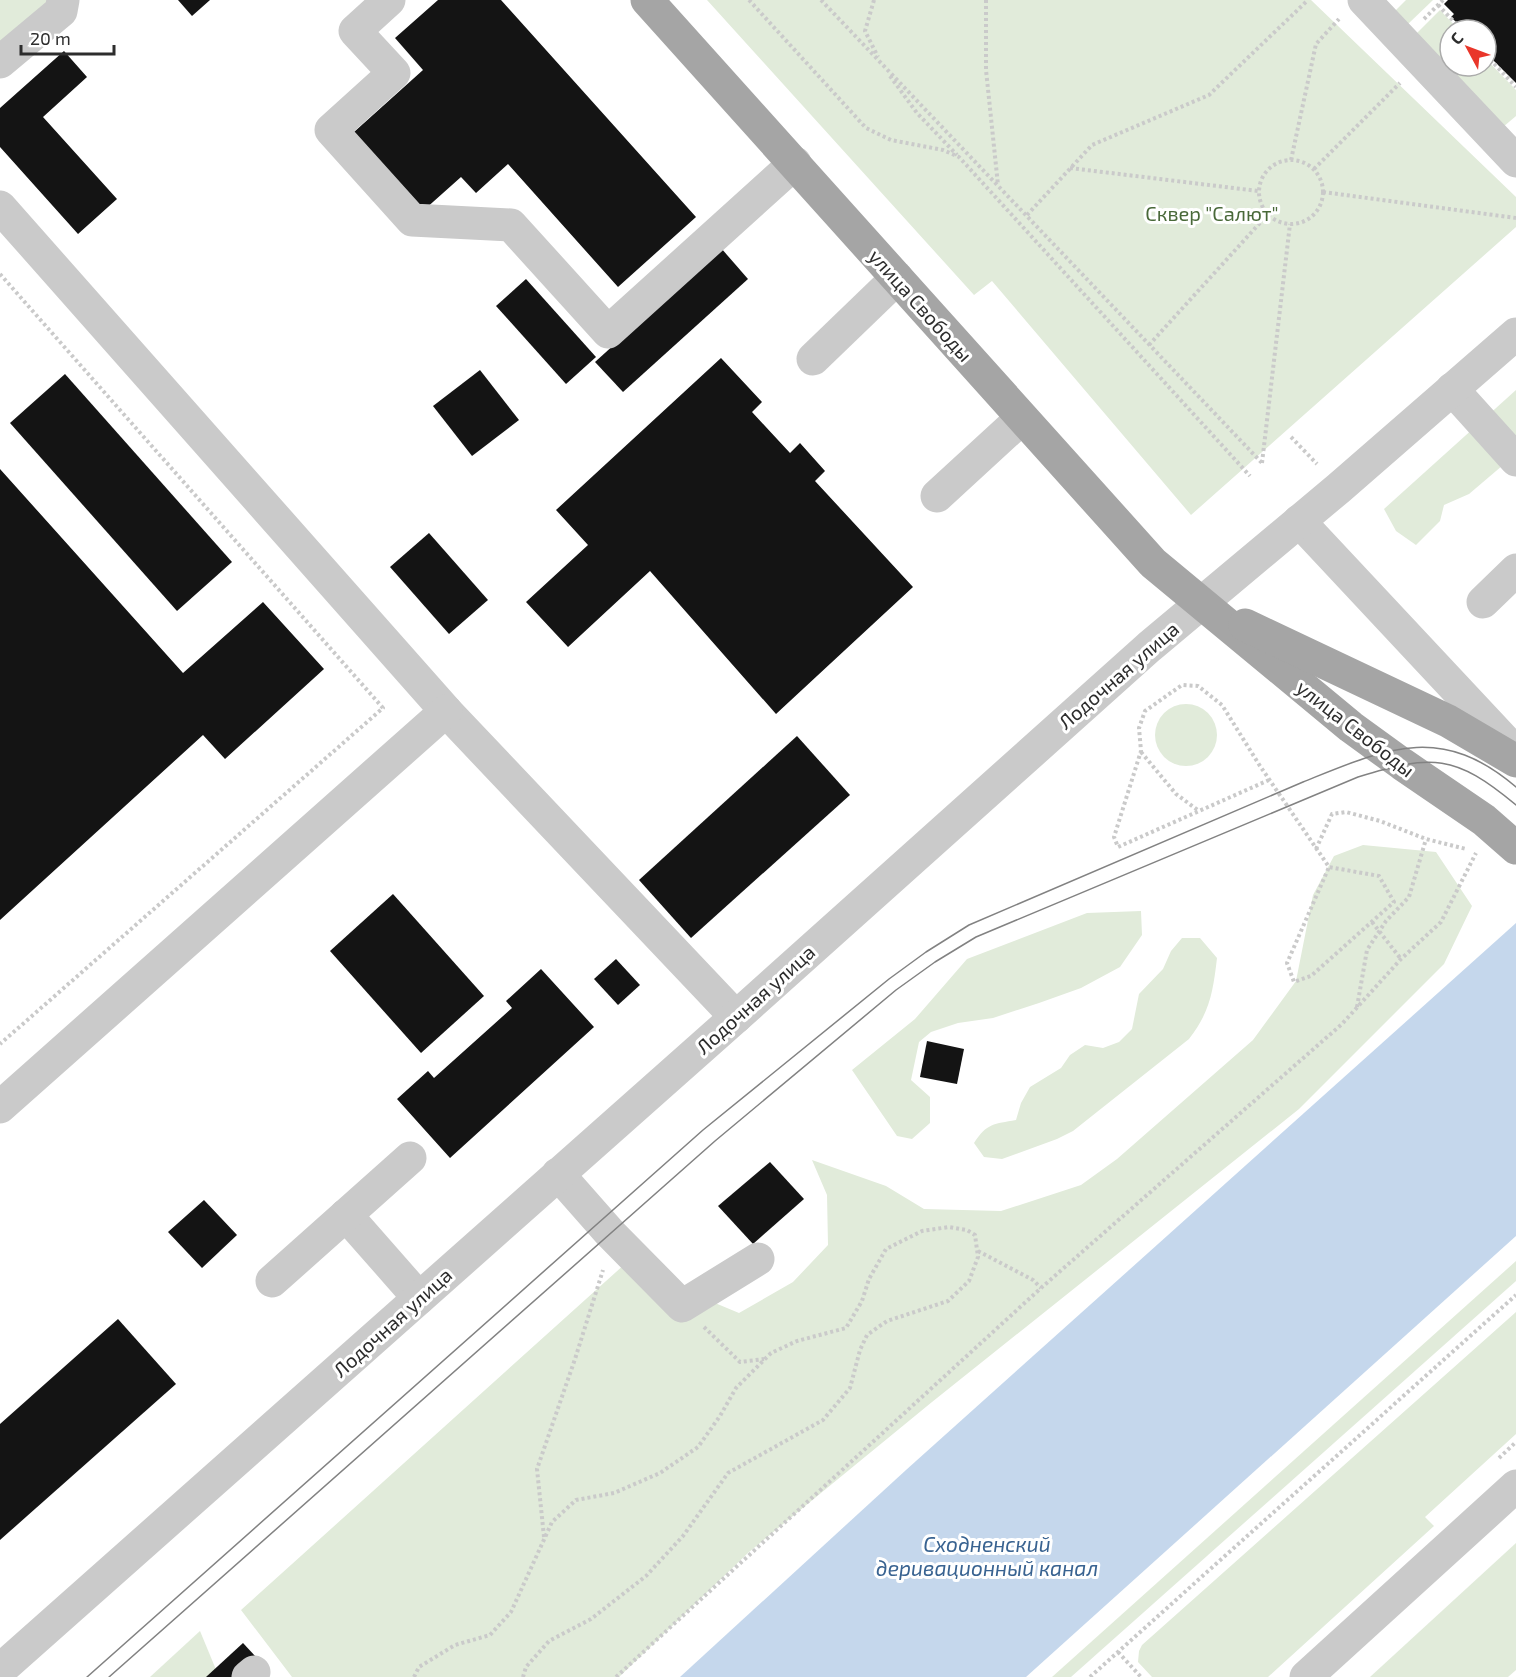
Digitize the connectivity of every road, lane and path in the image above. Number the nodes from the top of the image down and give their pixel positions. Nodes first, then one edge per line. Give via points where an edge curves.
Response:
1 (63, 0) edge
2 (389, 0) edge
3 (647, 0) edge
4 (748, 0) edge
5 (821, 0) edge
6 (874, 0) edge
7 (986, 0) edge
8 (1308, 0) edge
9 (1438, 5) dead end
10 (1354, 7) edge
11 (1450, 18) edge
12 (1422, 61) junction
13 (0, 62) edge
14 (881, 62) junction
15 (1498, 68) edge
16 (1516, 87) edge
17 (959, 157) junction
18 (1291, 160) junction
19 (1516, 161) edge
20 (795, 163) junction
21 (1070, 168) junction
22 (1314, 169) junction
23 (998, 186) junction
24 (1258, 191) junction
25 (1323, 192) junction
26 (0, 207) edge
27 (1268, 214) junction
28 (1027, 216) junction
29 (1516, 218) edge
30 (1290, 224) junction
31 (0, 274) edge
32 (897, 278) junction
33 (1516, 334) edge
34 (1149, 345) junction
35 (813, 359) dead end
36 (1452, 389) junction
37 (1022, 418) junction
38 (1291, 437) dead end
39 (1516, 460) edge
40 (1324, 471) dead end
41 (1250, 476) dead end
42 (937, 496) dead end
43 (1299, 521) junction
44 (1516, 570) edge
45 (1483, 602) dead end
46 (1200, 603) junction
47 (447, 711) junction
48 (1141, 751) junction
49 (1516, 753) edge
50 (1516, 761) edge
51 (1269, 780) junction
52 (1199, 811) junction
53 (1426, 839) junction
54 (1516, 848) edge
55 (1316, 850) junction
56 (1329, 867) junction
57 (1371, 922) junction
58 (1379, 932) junction
59 (1401, 959) junction
60 (1357, 1008) junction
61 (736, 1017) junction
62 (0, 1044) edge
63 (0, 1107) edge
64 (410, 1158) dead end
65 (558, 1174) junction
66 (346, 1215) junction
67 (613, 1236) junction
68 (977, 1251) junction
69 (758, 1259) dead end
70 (272, 1281) dead end
71 (1041, 1288) junction
72 (1516, 1296) edge
73 (419, 1298) junction
74 (682, 1306) junction
75 (765, 1359) junction
76 (1516, 1486) edge
77 (544, 1537) junction
78 (1118, 1652) junction
79 (0, 1670) edge
80 (414, 1677) edge
81 (523, 1677) edge
82 (616, 1677) edge
83 (1090, 1677) edge
84 (1141, 1677) edge
85 (1306, 1677) edge

1 - 13 street via 61,11
2 - 20 street via 355,31 394,74 331,130 412,220 512,225 608,332
3 - 20 main road, улица Свободы
4 - 17 path via 866,128 891,140
5 - 14 path
6 - 14 path via 865,31
7 - 23 path via 986,70
8 - 21 path via 1209,94 1092,145
9 - 11 path
10 - 12 street
10 - 18 path via 1316,44
12 - 19 street
12 - 22 path
14 - 17 path via 917,113
14 - 23 path
15 - 16 path
17 - 41 path
18 - 22 path
18 - 24 path via 1268,169
20 - 32 main road, улица Свободы
21 - 24 path
21 - 28 path
22 - 25 path
23 - 28 path
24 - 27 path
25 - 29 path
25 - 30 path via 1313,215
26 - 47 street
27 - 30 path
27 - 34 path
28 - 34 path
30 - 34 path via 1262,463
31 - 62 path via 383,708
32 - 35 street
32 - 37 main road, улица Свободы
33 - 36 street, Лодочная улица
36 - 39 street
36 - 43 street, Лодочная улица
37 - 42 street
37 - 46 main road, улица Свободы via 1153,563
38 - 40 path
43 - 46 street, Лодочная улица
43 - 49 street
44 - 45 street
46 - 50 main road, улица Свободы via 1448,721
46 - 54 main road, улица Свободы via 1351,727 1484,820
46 - 61 street, Лодочная улица
47 - 61 street
47 - 63 street
48 - 51 path via 1139,728 1145,711 1182,685 1198,686 1222,705
48 - 52 path via 1176,794
48 - 52 path via 1114,837 1118,847
51 - 52 path
51 - 55 path
53 - 55 path via 1346,812 1332,814
53 - 58 path via 1409,897
53 - 59 path via 1477,852 1441,922
55 - 56 path
56 - 57 path via 1379,876 1394,902
56 - 57 path via 1287,963 1294,982 1311,976
57 - 58 path
58 - 59 path
58 - 60 path via 1367,950
59 - 60 path
60 - 71 path
61 - 65 street, Лодочная улица
64 - 66 street
65 - 67 street
65 - 73 street, Лодочная улица
66 - 70 street
66 - 73 street
67 - 74 street
67 - 77 path via 537,1469
68 - 71 path
68 - 75 path via 975,1235 949,1227 922,1231 886,1249 846,1328 797,1341
68 - 81 path via 969,1281 948,1302 887,1321 867,1335 850,1388 823,1420 728,1473 682,1536 646,1576 591,1619 549,1641
69 - 74 street
71 - 82 path
72 - 78 path
73 - 79 street, Лодочная улица
74 - 75 path via 740,1362
75 - 77 path via 736,1388 698,1447 651,1477 614,1493 576,1500 552,1522
76 - 85 street
77 - 80 path via 511,1612 490,1635 455,1645 419,1667
78 - 83 path
78 - 84 path

